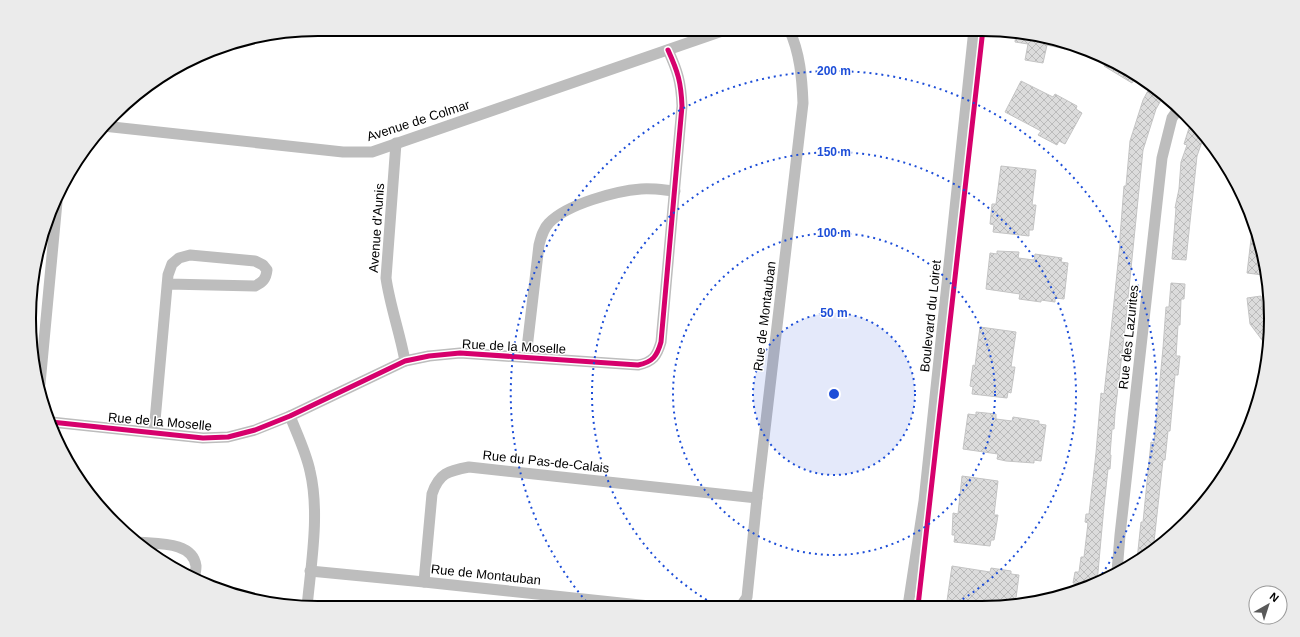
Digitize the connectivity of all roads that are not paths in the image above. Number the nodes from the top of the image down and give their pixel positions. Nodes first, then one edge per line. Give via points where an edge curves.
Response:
1 (708, 36) edge
2 (792, 36) edge
3 (973, 36) edge
4 (668, 50) junction
5 (1175, 113) edge
6 (111, 127) edge
7 (396, 143) junction
8 (675, 191) junction
9 (56, 216) edge
10 (168, 284) junction
11 (526, 357) junction
12 (405, 361) junction
13 (41, 374) edge
14 (290, 416) junction
15 (56, 423) edge
16 (154, 432) junction
17 (757, 498) junction
18 (147, 543) edge
19 (1117, 566) edge
20 (195, 572) edge
21 (310, 572) junction
22 (424, 582) junction
23 (308, 600) edge
24 (603, 601) edge
25 (744, 601) edge
26 (909, 601) edge

1 - 4 street, Avenue de Colmar
2 - 17 street, Rue de Montauban via 802,76 803,103
3 - 26 street, Boulevard du Loiret via 924,501
4 - 7 street, Avenue de Colmar
4 - 8 street, Rue de la Moselle via 677,69 682,106
5 - 19 street, Rue des Lazurites via 1162,158
6 - 7 street, Avenue de Colmar via 343,152 372,152
7 - 12 street, Avenue d'Aunis via 386,278
8 - 11 street via 642,189 616,193 585,202 558,215 549,223 542,233 539,245
8 - 11 street, Rue de la Moselle via 661,342 652,360 638,365
9 - 13 street
10 - 10 street via 172,264 179,258 190,255 255,261 267,270 266,278 255,286
10 - 16 street
11 - 12 street, Rue de la Moselle via 460,352
12 - 14 street, Rue de la Moselle
14 - 16 street, Rue de la Moselle via 255,430 228,437 203,438
14 - 21 street via 306,454 314,496
15 - 16 street, Rue de la Moselle
17 - 22 street, Rue du Pas-de-Calais via 469,467 453,470 436,483 432,494
17 - 25 street, Rue de Montauban via 747,597
18 - 20 street via 183,548 194,559
21 - 22 street, Rue de Montauban
21 - 23 street
22 - 24 street, Rue de Montauban

